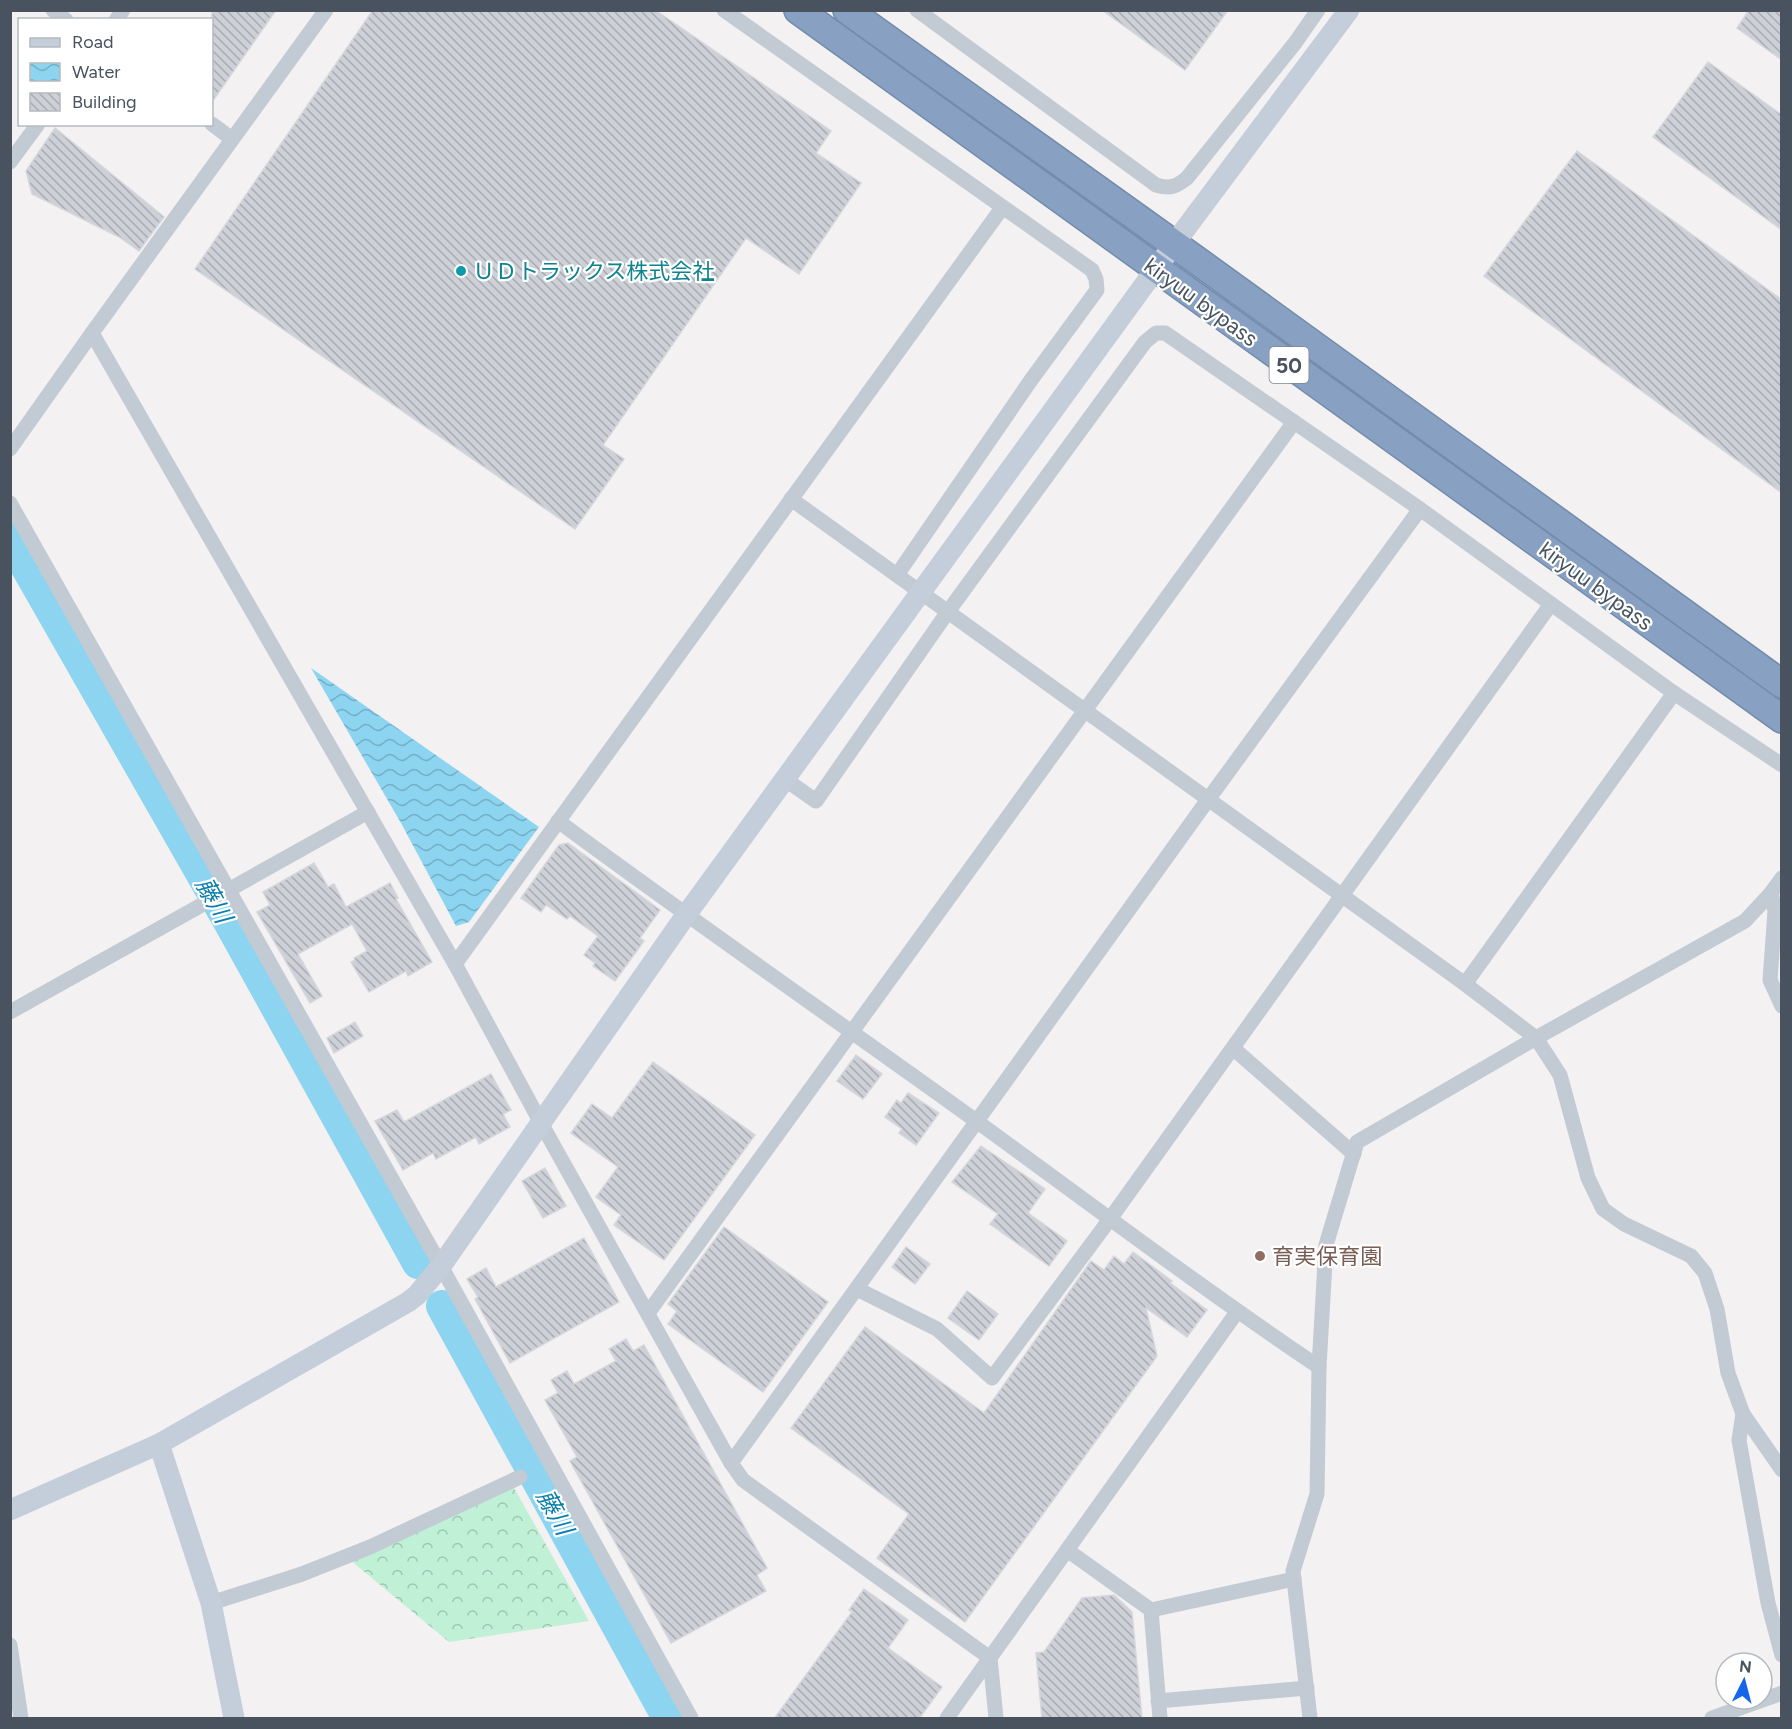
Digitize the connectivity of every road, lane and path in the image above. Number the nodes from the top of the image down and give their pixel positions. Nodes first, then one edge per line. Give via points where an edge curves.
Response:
1 (326, 10) edge
2 (724, 10) edge
3 (798, 10) edge
4 (847, 10) edge
5 (917, 10) edge
6 (1318, 10) edge
7 (1348, 10) edge
8 (213, 125) edge
9 (37, 126) edge
10 (232, 139) junction
11 (10, 162) edge
12 (1002, 208) junction
13 (1174, 244) junction
14 (1156, 270) junction
15 (92, 333) junction
16 (1294, 422) junction
17 (10, 448) edge
18 (791, 499) junction
19 (11, 504) edge
20 (1420, 510) junction
21 (897, 575) junction
22 (921, 592) junction
23 (1551, 604) junction
24 (947, 613) junction
25 (1782, 684) edge
26 (1674, 693) junction
27 (1083, 711) junction
28 (1782, 718) edge
29 (1782, 765) edge
30 (786, 780) junction
31 (1207, 801) junction
32 (368, 812) junction
33 (558, 821) junction
34 (1782, 878) edge
35 (229, 888) junction
36 (1771, 893) junction
37 (1343, 897) junction
38 (686, 915) junction
39 (455, 963) junction
40 (1465, 984) junction
41 (1782, 1006) edge
42 (10, 1011) edge
43 (852, 1033) junction
44 (1536, 1038) junction
45 (1234, 1049) junction
46 (978, 1122) junction
47 (541, 1123) junction
48 (1354, 1154) junction
49 (1110, 1220) junction
50 (441, 1266) junction
51 (857, 1289) junction
52 (1238, 1312) junction
53 (648, 1313) junction
54 (1319, 1366) junction
55 (1743, 1414) junction
56 (159, 1444) junction
57 (731, 1463) junction
58 (1782, 1470) edge
59 (520, 1477) dead end
60 (10, 1510) edge
61 (1067, 1550) junction
62 (1294, 1579) junction
63 (211, 1603) junction
64 (1151, 1610) junction
65 (10, 1645) edge
66 (1782, 1655) edge
67 (990, 1658) junction
68 (1307, 1688) junction
69 (1782, 1693) edge
70 (1158, 1701) junction
71 (21, 1719) edge
72 (234, 1719) edge
73 (691, 1719) edge
74 (947, 1719) edge
75 (996, 1719) edge
76 (1160, 1719) edge
77 (1310, 1719) edge
78 (1712, 1719) edge

1 - 10 street
2 - 12 street
3 - 14 highway, kiryuu bypass / 50
4 - 13 highway, kiryuu bypass / 50
5 - 6 street via 1156,185 1167,188 1187,178
7 - 13 street
8 - 10 street
9 - 11 street
10 - 15 street
12 - 18 street
12 - 21 street via 1092,270 1097,291
13 - 14 street
13 - 25 highway, kiryuu bypass / 50
14 - 22 street
14 - 28 highway, kiryuu bypass / 50
15 - 17 street
15 - 32 street
16 - 20 street
16 - 24 street via 1173,338 1156,333 1145,342
16 - 27 street
18 - 21 street
18 - 33 street
19 - 35 street
20 - 23 street
20 - 31 street
21 - 22 street
22 - 24 street
22 - 30 street
23 - 26 street
23 - 37 street
24 - 27 street
24 - 30 street via 816,801
26 - 29 street
26 - 40 street
27 - 31 street
27 - 43 street
30 - 38 street
31 - 37 street
31 - 46 street
32 - 35 street
32 - 39 street
33 - 38 street
33 - 39 street
34 - 36 street
35 - 42 street
35 - 50 street
36 - 41 street via 1775,911 1770,980
36 - 44 street via 1745,921
37 - 40 street
37 - 45 street
38 - 43 street
38 - 47 street
39 - 47 street
40 - 44 street
43 - 46 street
43 - 53 street
44 - 48 street via 1357,1142
44 - 55 street via 1560,1075 1588,1178 1604,1209 1624,1224 1691,1256 1705,1273 1717,1309 1728,1373
45 - 48 street
45 - 49 street
46 - 49 street
46 - 51 street
47 - 50 street
47 - 53 street
48 - 54 street via 1326,1245
49 - 51 street via 992,1378 937,1329
49 - 52 street
50 - 56 street via 408,1302
50 - 73 street
51 - 57 street
52 - 54 street
52 - 61 street
53 - 57 street
54 - 62 street via 1317,1494 1293,1571
55 - 58 street
55 - 66 street via 1739,1440 1768,1603
56 - 60 street
56 - 63 street
57 - 67 street via 743,1480
59 - 63 street via 370,1547
61 - 64 street
61 - 67 street
62 - 64 street
62 - 68 street
63 - 72 street
64 - 70 street
65 - 71 street
67 - 74 street
67 - 75 street
68 - 70 street
68 - 77 street
69 - 78 street
70 - 76 street

